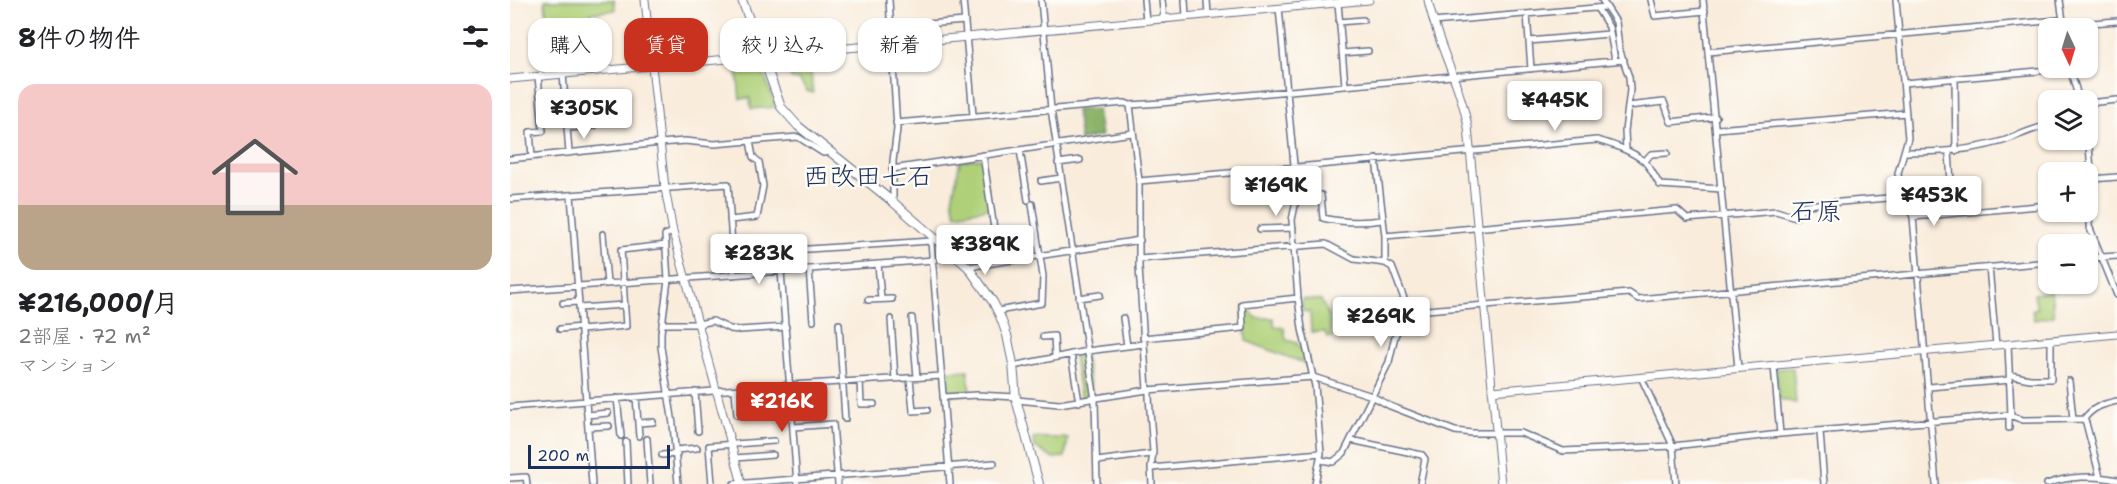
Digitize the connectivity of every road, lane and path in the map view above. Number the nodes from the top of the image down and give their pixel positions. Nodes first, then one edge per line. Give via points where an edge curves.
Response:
1 (645, 0) edge
2 (742, 0) edge
3 (889, 0) edge
4 (963, 0) edge
5 (1041, 0) edge
6 (1144, 0) edge
7 (1162, 0) edge
8 (1185, 0) edge
9 (1207, 0) edge
10 (1278, 0) edge
11 (1370, 0) edge
12 (1428, 0) edge
13 (1602, 0) edge
14 (1651, 0) edge
15 (1703, 0) edge
16 (1896, 0) edge
17 (2060, 0) edge
18 (1338, 3) junction
19 (1606, 7) junction
20 (1279, 8) junction
21 (1598, 8) junction
22 (1705, 11) junction
23 (1527, 14) junction
24 (1208, 15) junction
25 (1186, 16) junction
26 (647, 18) edge
27 (749, 18) edge
28 (890, 18) edge
29 (2063, 18) edge
30 (1164, 20) junction
31 (1363, 20) dead end
32 (965, 21) junction
33 (1146, 21) junction
34 (2117, 21) edge
35 (1339, 22) junction
36 (1433, 22) junction
37 (2038, 22) edge
38 (942, 23) edge
39 (2098, 23) edge
40 (1044, 29) junction
41 (1610, 34) junction
42 (1900, 35) junction
43 (966, 36) junction
44 (942, 38) edge
45 (1529, 41) junction
46 (1368, 51) dead end
47 (1708, 52) junction
48 (1342, 53) junction
49 (1615, 60) junction
50 (1624, 60) junction
51 (624, 69) edge
52 (1532, 69) junction
53 (2038, 71) edge
54 (653, 72) edge
55 (768, 72) edge
56 (893, 72) edge
57 (563, 74) junction
58 (1453, 75) junction
59 (538, 76) junction
60 (510, 79) edge
61 (1955, 79) junction
62 (1904, 83) junction
63 (1345, 85) junction
64 (1287, 90) junction
65 (2117, 100) edge
66 (2098, 102) edge
67 (1130, 105) junction
68 (1628, 106) junction
69 (1051, 109) junction
70 (1906, 113) junction
71 (973, 115) junction
72 (1716, 117) junction
73 (896, 123) junction
74 (594, 126) dead end
75 (567, 128) junction
76 (1717, 129) junction
77 (2038, 130) edge
78 (1132, 133) junction
79 (750, 141) junction
80 (660, 143) junction
81 (1055, 145) junction
82 (1020, 150) junction
83 (1626, 150) junction
84 (1471, 151) junction
85 (1953, 151) junction
86 (831, 152) junction
87 (1905, 152) junction
88 (569, 153) junction
89 (1667, 153) dead end
90 (983, 155) junction
91 (532, 157) junction
92 (510, 159) edge
93 (1376, 159) junction
94 (1080, 160) dead end
95 (1645, 161) junction
96 (1059, 163) junction
97 (1293, 167) junction
98 (892, 169) junction
99 (2117, 177) edge
100 (1061, 178) junction
101 (2098, 178) edge
102 (1041, 181) dead end
103 (1139, 181) junction
104 (665, 188) junction
105 (1722, 189) junction
106 (571, 195) junction
107 (1297, 195) junction
108 (1900, 197) junction
109 (510, 199) edge
110 (893, 202) junction
111 (2038, 205) edge
112 (1953, 213) junction
113 (1725, 216) junction
114 (1913, 217) junction
115 (730, 220) junction
116 (1382, 220) junction
117 (2089, 222) edge
118 (1293, 228) junction
119 (1478, 228) junction
120 (1260, 229) dead end
121 (673, 232) junction
122 (603, 234) dead end
123 (1384, 236) junction
124 (933, 240) junction
125 (1140, 240) junction
126 (666, 245) junction
127 (1294, 246) junction
128 (1071, 250) junction
129 (733, 254) junction
130 (1040, 255) junction
131 (2117, 256) edge
132 (2098, 257) edge
133 (2101, 257) junction
134 (1139, 259) junction
135 (934, 260) junction
136 (999, 262) junction
137 (1385, 263) junction
138 (2038, 263) edge
139 (878, 264) junction
140 (968, 267) junction
141 (1989, 267) junction
142 (809, 269) junction
143 (781, 271) junction
144 (1918, 274) junction
145 (734, 275) junction
146 (685, 278) junction
147 (668, 280) junction
148 (623, 283) junction
149 (607, 284) junction
150 (577, 287) junction
151 (1732, 290) junction
152 (510, 291) edge
153 (1100, 295) dead end
154 (2117, 296) edge
155 (1079, 298) junction
156 (1298, 298) junction
157 (881, 299) junction
158 (892, 299) dead end
159 (868, 300) dead end
160 (564, 303) dead end
161 (579, 305) junction
162 (624, 305) junction
163 (1484, 305) junction
164 (1408, 309) junction
165 (998, 311) junction
166 (912, 318) dead end
167 (1123, 318) dead end
168 (891, 319) dead end
169 (813, 321) dead end
170 (662, 324) junction
171 (698, 324) junction
172 (839, 324) dead end
173 (786, 327) junction
174 (581, 328) junction
175 (560, 329) dead end
176 (2117, 334) edge
177 (1043, 337) dead end
178 (1143, 341) junction
179 (2051, 341) junction
180 (2008, 344) junction
181 (1996, 345) junction
182 (1127, 346) junction
183 (1087, 351) junction
184 (1925, 352) junction
185 (1071, 354) junction
186 (1055, 357) junction
187 (1013, 366) junction
188 (1774, 366) junction
189 (1738, 368) junction
190 (942, 376) junction
191 (914, 377) junction
192 (1313, 377) junction
193 (1641, 377) junction
194 (2010, 378) junction
195 (895, 379) junction
196 (860, 381) junction
197 (2070, 381) dead end
198 (844, 382) junction
199 (790, 385) junction
200 (1929, 387) junction
201 (770, 388) junction
202 (735, 390) junction
203 (1147, 390) junction
204 (716, 391) junction
205 (1492, 391) junction
206 (696, 392) junction
207 (669, 395) junction
208 (1372, 396) junction
209 (636, 397) junction
210 (943, 397) junction
211 (617, 398) junction
212 (1016, 399) junction
213 (586, 400) junction
214 (1095, 400) junction
215 (2117, 401) edge
216 (1079, 402) junction
217 (874, 404) dead end
218 (510, 407) edge
219 (927, 410) dead end
220 (608, 413) dead end
221 (587, 415) junction
222 (2010, 415) junction
223 (845, 419) dead end
224 (2073, 419) junction
225 (2084, 419) junction
226 (653, 422) dead end
227 (1932, 422) junction
228 (638, 423) junction
229 (609, 426) dead end
230 (588, 427) junction
231 (793, 427) junction
232 (2009, 428) dead end
233 (698, 431) dead end
234 (1820, 432) junction
235 (1495, 433) junction
236 (1780, 434) junction
237 (639, 436) dead end
238 (647, 439) dead end
239 (1351, 440) junction
240 (774, 441) dead end
241 (730, 443) junction
242 (1673, 446) junction
243 (697, 448) dead end
244 (676, 452) junction
245 (1322, 453) junction
246 (1152, 454) junction
247 (662, 455) dead end
248 (773, 455) dead end
249 (735, 458) junction
250 (1321, 460) junction
251 (1097, 461) junction
252 (994, 463) dead end
253 (949, 468) junction
254 (1150, 468) junction
255 (837, 476) junction
256 (2100, 477) junction
257 (510, 478) edge
258 (2117, 480) edge
259 (797, 482) edge
260 (773, 483) edge
261 (527, 484) edge
262 (592, 484) edge
263 (628, 484) edge
264 (650, 484) edge
265 (678, 484) edge
266 (712, 484) edge
267 (734, 484) edge
268 (742, 484) edge
269 (838, 484) edge
270 (950, 484) edge
271 (1039, 484) edge
272 (1098, 484) edge
273 (1152, 484) edge
274 (1315, 484) edge
275 (1420, 484) edge
276 (1501, 484) edge
277 (1676, 484) edge
278 (1824, 484) edge
279 (1936, 484) edge
280 (2047, 484) edge

1 - 26 street
2 - 27 main road
3 - 28 street
4 - 32 street
5 - 40 street
6 - 33 street
7 - 30 street
8 - 25 street
9 - 24 street
10 - 20 street
11 - 18 street
12 - 36 street
13 - 19 street
14 - 22 street via 1655,16
15 - 22 street
16 - 42 street
17 - 29 street
18 - 20 street
18 - 35 street
19 - 21 street
19 - 50 street via 1616,22
20 - 24 street
20 - 64 street
21 - 23 street
21 - 41 street
22 - 47 street
23 - 36 street
23 - 45 street
24 - 25 street
25 - 30 street
30 - 33 street
31 - 35 street
32 - 38 street
32 - 43 street
33 - 40 street
34 - 39 street
35 - 48 street
36 - 58 street
37 - 42 street
40 - 43 street
40 - 69 street
41 - 45 street
41 - 49 street
42 - 47 street
42 - 62 street
43 - 44 street
43 - 71 street
45 - 52 street
46 - 48 street
47 - 72 street
48 - 63 street
49 - 50 street
49 - 52 street
50 - 68 street via 1630,90
51 - 57 street
52 - 58 street
53 - 61 street
54 - 80 street
55 - 86 main road via 781,107
56 - 73 street
57 - 59 street
57 - 75 street
58 - 63 street
58 - 84 street via 1466,114
59 - 60 street
59 - 91 street via 543,131 530,132
61 - 62 street
61 - 85 street
62 - 70 street
63 - 64 street
64 - 67 street
64 - 97 street
65 - 66 street
67 - 69 street
67 - 78 street
68 - 72 street via 1664,102 1671,122
68 - 83 street
69 - 71 street
69 - 81 street
70 - 76 street
70 - 87 street
71 - 73 street
72 - 76 street
73 - 98 street
74 - 75 street
75 - 88 street
76 - 105 street
77 - 85 street
78 - 81 street
78 - 103 street
79 - 80 street
79 - 86 street via 798,137 823,153
79 - 115 street via 763,186 757,217
80 - 88 street
80 - 104 street
81 - 82 street
81 - 96 street
82 - 90 street
82 - 130 street
83 - 84 street via 1597,140
83 - 95 street
84 - 93 street
84 - 119 street
85 - 87 street
85 - 112 street
86 - 110 main road
87 - 108 street via 1898,173
88 - 91 street
89 - 95 street via 1651,154
90 - 98 street
90 - 136 street
91 - 92 street
93 - 97 street
93 - 116 street
94 - 96 street
95 - 105 street via 1660,185
96 - 100 street
97 - 103 street
97 - 107 street
98 - 110 street
99 - 101 street
100 - 102 street
100 - 128 street
103 - 125 street
104 - 106 street
104 - 115 street via 728,184
104 - 121 street
105 - 113 street
106 - 109 street
106 - 150 street
107 - 116 street via 1321,195 1323,218 1358,224
107 - 118 street
108 - 113 street via 1805,205 1796,216 1776,211
108 - 114 street
110 - 124 main road
111 - 112 street
112 - 114 street
113 - 119 street via 1687,219 1677,210
113 - 151 street
114 - 144 street
115 - 129 street
116 - 123 street
117 - 133 street
118 - 120 street
118 - 127 street
119 - 123 street
119 - 163 street
121 - 126 street via 665,235
121 - 146 street
122 - 149 street
123 - 137 street
124 - 129 street
124 - 135 street
124 - 140 main road
125 - 128 street
125 - 134 street
126 - 147 street
126 - 148 street via 623,249
127 - 134 street
127 - 137 street via 1326,244 1354,259
127 - 156 street
128 - 130 street
128 - 155 street
129 - 145 street
130 - 136 street
130 - 165 street via 1042,303
131 - 133 street
132 - 133 street
133 - 154 street
134 - 178 street
135 - 139 street
135 - 190 street
136 - 140 street
137 - 164 street via 1395,272
138 - 141 street
139 - 142 street
139 - 157 street
140 - 165 main road
141 - 144 street
141 - 181 street
142 - 143 street
142 - 169 street
143 - 145 street
143 - 173 street
144 - 151 street
144 - 184 street
145 - 146 street
146 - 147 street
146 - 171 street
147 - 148 street
147 - 170 street
148 - 149 street
148 - 162 street
149 - 150 street
150 - 152 street
150 - 161 street
151 - 163 street via 1638,299 1629,294
151 - 189 street
153 - 155 street
155 - 183 street
156 - 178 street via 1242,304 1243,328
156 - 192 street
157 - 158 street
157 - 159 street
160 - 161 street
161 - 162 street
161 - 174 street
162 - 174 street via 626,326
163 - 164 street
163 - 205 street
164 - 208 street
165 - 187 main road
166 - 191 street
167 - 182 street
168 - 195 street
170 - 171 street
170 - 207 street via 661,347
171 - 173 street via 713,321 739,330
171 - 204 street
172 - 198 street
173 - 199 street
174 - 175 street
174 - 213 street
176 - 179 street
177 - 186 street via 1054,336
178 - 182 street
178 - 203 street
179 - 180 street
179 - 194 street via 2051,378
180 - 181 street
180 - 194 street
181 - 184 street
182 - 183 street
183 - 185 street
183 - 214 street
184 - 188 street
184 - 200 street
185 - 186 street
185 - 216 street
186 - 187 street
187 - 212 main road
188 - 189 street
188 - 236 street
189 - 193 street
190 - 191 street
190 - 210 street
191 - 195 street
191 - 219 street via 913,411
192 - 203 street
192 - 208 street
192 - 245 street
193 - 205 street
193 - 242 street
194 - 200 street
194 - 222 street
195 - 196 street
196 - 198 street
196 - 217 street via 861,404
197 - 224 street
198 - 199 street
198 - 223 street
199 - 201 street
199 - 231 street
200 - 227 street
201 - 202 street
201 - 202 street via 772,413 737,416
202 - 204 street
203 - 214 street
203 - 246 street
204 - 206 street
204 - 241 street
205 - 235 street
206 - 207 street
206 - 233 street
207 - 209 street
207 - 244 street
208 - 235 street via 1455,431
208 - 239 street
209 - 211 street
209 - 228 street
210 - 212 street
210 - 253 street
211 - 213 street
211 - 263 street
212 - 216 street
212 - 271 main road
213 - 218 street
213 - 221 street
214 - 216 street
214 - 251 street
215 - 225 street via 2102,404
220 - 221 street
221 - 230 street
222 - 224 street via 2023,420
222 - 227 street
222 - 232 street
224 - 225 street
225 - 256 street
226 - 228 street
227 - 234 street
227 - 279 street
228 - 237 street
229 - 230 street
230 - 262 street
231 - 255 street via 833,424
231 - 259 street
234 - 236 street
234 - 278 street
235 - 242 street via 1521,433 1563,451
235 - 276 street
236 - 242 street
238 - 264 street
239 - 250 street via 1337,459
239 - 275 street via 1422,455 1425,459
240 - 241 street
241 - 249 street
241 - 266 street via 709,446
242 - 277 street
243 - 244 street
244 - 247 street
244 - 265 street
245 - 250 street
245 - 254 street
246 - 251 street
246 - 254 street
248 - 249 street
249 - 268 street
250 - 274 street
251 - 272 street
252 - 253 street
253 - 255 street
253 - 270 street
254 - 273 street
255 - 259 street
255 - 269 street
256 - 258 street
256 - 280 street
257 - 261 street via 526,477
259 - 260 street
260 - 268 street
267 - 268 street

